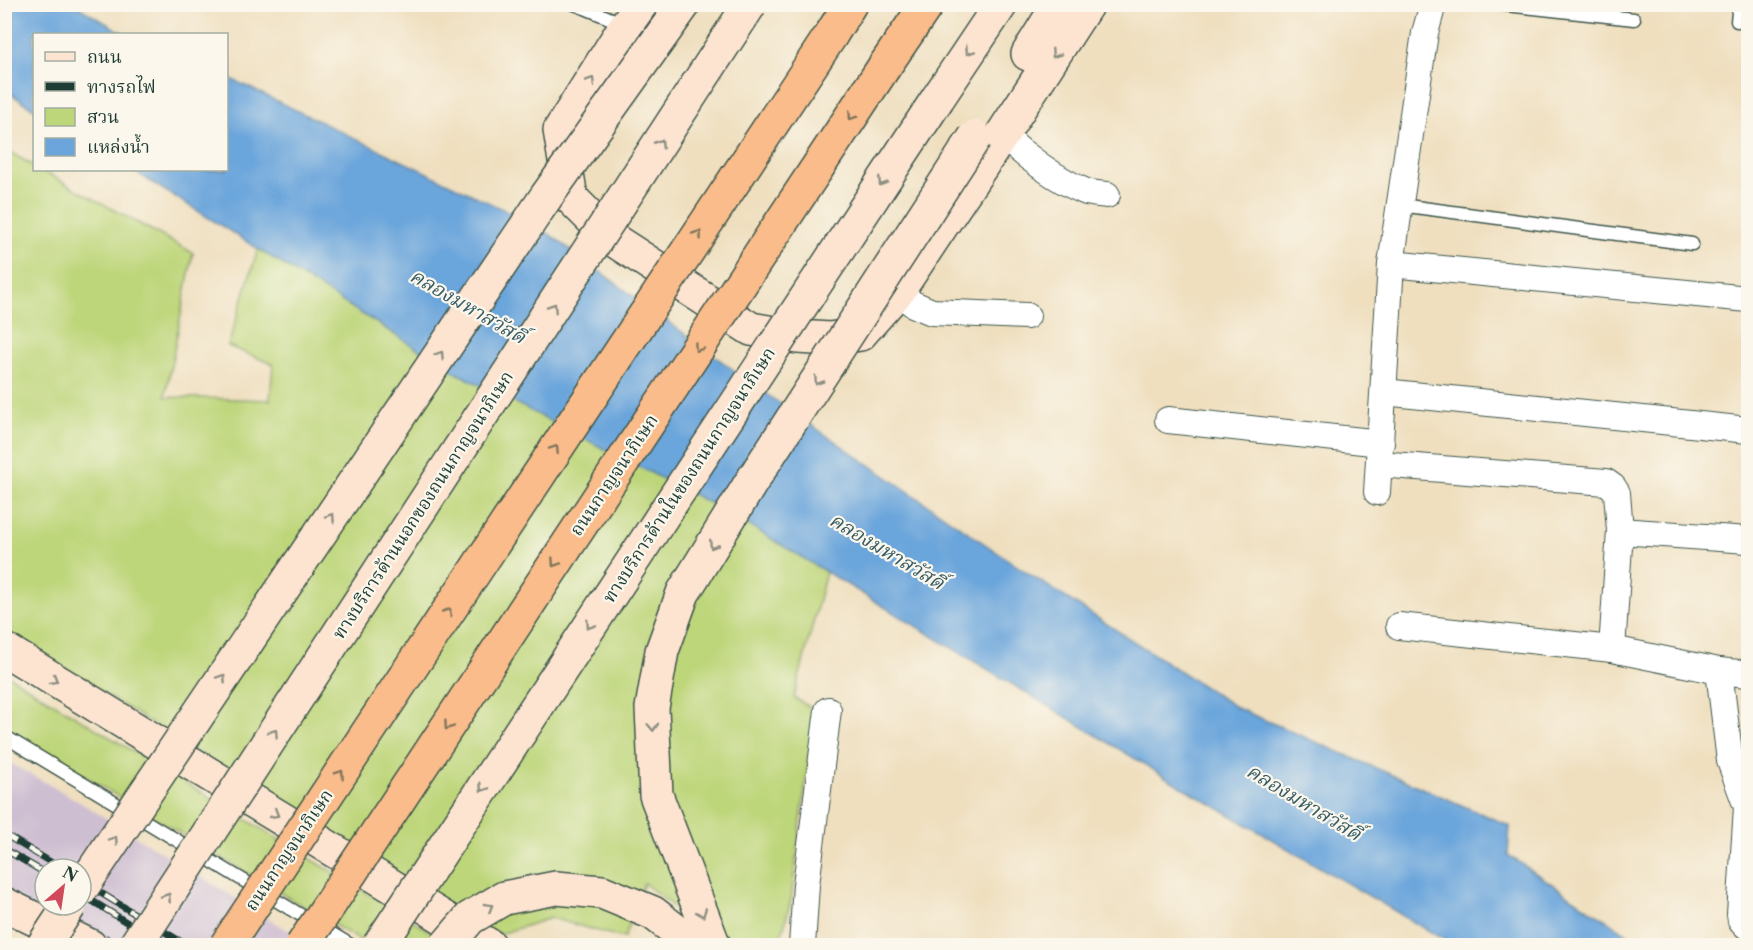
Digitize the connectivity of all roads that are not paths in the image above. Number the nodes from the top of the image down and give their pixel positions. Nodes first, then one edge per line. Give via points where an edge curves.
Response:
1 (574, 4) edge
2 (684, 4) edge
3 (750, 4) edge
4 (850, 4) edge
5 (927, 4) edge
6 (1001, 4) edge
7 (1059, 4) edge
8 (1087, 4) edge
9 (1433, 4) edge
10 (1496, 4) edge
11 (1739, 4) edge
12 (634, 15) edge
13 (1634, 19) dead end
14 (1737, 21) dead end
15 (989, 136) junction
16 (1107, 195) dead end
17 (1400, 205) junction
18 (1692, 244) dead end
19 (1391, 264) junction
20 (898, 291) junction
21 (1749, 299) edge
22 (1027, 316) dead end
23 (1384, 392) junction
24 (1168, 420) dead end
25 (1749, 430) edge
26 (1380, 454) junction
27 (1377, 492) dead end
28 (1620, 531) junction
29 (1749, 540) edge
30 (1399, 626) dead end
31 (1612, 649) junction
32 (4, 650) edge
33 (1719, 671) junction
34 (1749, 674) edge
35 (828, 710) dead end
36 (4, 736) edge
37 (1748, 807) edge
38 (93, 871) edge
39 (4, 904) edge
40 (62, 917) edge
41 (1749, 927) edge
42 (43, 945) edge
43 (90, 945) edge
44 (135, 945) edge
45 (226, 945) edge
46 (302, 945) edge
47 (352, 945) edge
48 (379, 945) edge
49 (446, 945) edge
50 (490, 945) edge
51 (696, 945) edge
52 (714, 945) edge
53 (801, 945) edge

1 - 12 lane
38 -> 2 main road, bridge via 539,207
44 -> 3 main road, ทางบริการด้านนอกของถนนกาญจนาภิเษก, bridge
45 -> 4 highway, ถนนกาญจนาภิเษก, bridge
5 -> 46 highway, ถนนกาญจนาภิเษก, bridge
6 -> 48 main road, ทางบริการด้านในของถนนกาญจนาภิเษก, bridge
7 - 15 main road
8 -> 15 main road
9 - 17 street via 1425,33
10 - 13 lane
11 - 14 lane
20 -> 12 main road via 860,334 830,339 751,329 612,239 571,198 560,130
15 - 16 street via 1017,149 1066,182 1086,192
15 - 20 main road
15 -> 52 main road, bridge via 752,481 683,593 662,651 652,708 656,795
17 - 18 lane
17 - 19 street
19 - 21 street
19 - 23 street
20 - 22 street via 932,312
23 - 25 street
23 - 26 street
24 - 26 street
26 - 27 street
26 - 28 street via 1606,482 1617,493
28 - 29 street
28 - 31 street
30 - 31 street
31 - 33 street
32 -> 50 main road
33 - 34 street
33 - 37 street via 1730,761
35 - 53 street
36 - 47 lane
37 - 41 street via 1740,914 1741,921
39 - 43 main road
40 - 42 main road, bridge
49 -> 51 main road, bridge via 470,918 504,898 556,888 612,896 653,913

